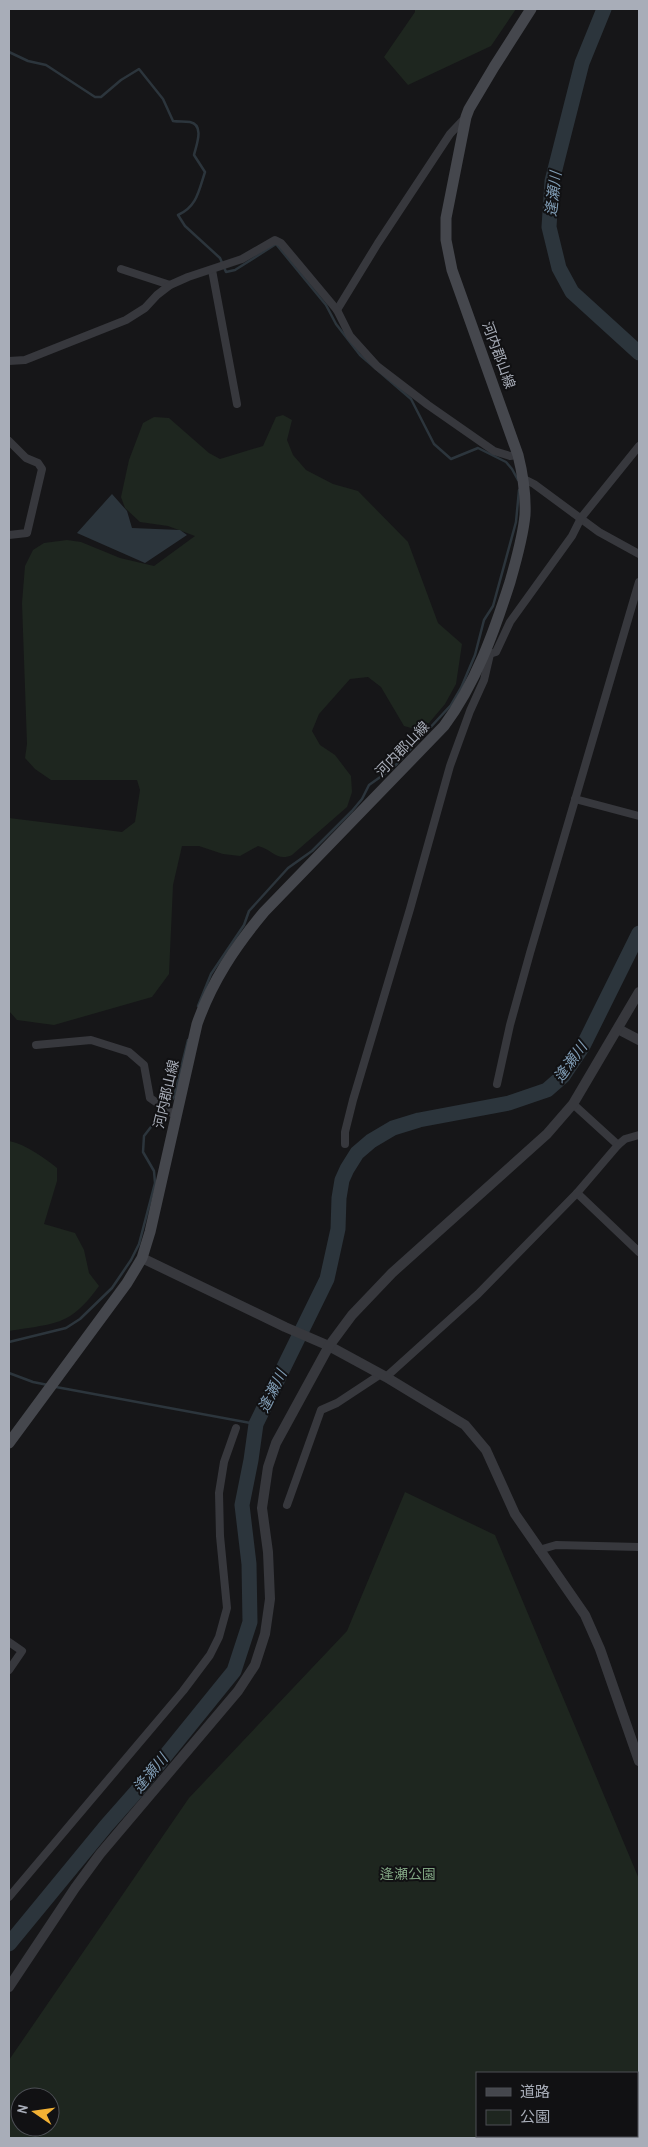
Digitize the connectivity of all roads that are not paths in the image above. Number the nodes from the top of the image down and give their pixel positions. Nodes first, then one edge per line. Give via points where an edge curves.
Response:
1 (531, 9) edge
2 (466, 117) junction
3 (121, 269) dead end
4 (212, 270) junction
5 (170, 286) junction
6 (337, 310) junction
7 (9, 361) edge
8 (237, 404) dead end
9 (9, 441) edge
10 (639, 446) edge
11 (518, 455) junction
12 (524, 479) junction
13 (581, 518) junction
14 (9, 535) edge
15 (639, 554) edge
16 (639, 582) edge
17 (487, 655) junction
18 (575, 799) junction
19 (639, 816) edge
20 (639, 992) edge
21 (618, 1029) junction
22 (639, 1040) edge
23 (36, 1045) dead end
24 (497, 1084) dead end
25 (573, 1104) junction
26 (176, 1116) junction
27 (639, 1135) edge
28 (345, 1144) dead end
29 (618, 1145) junction
30 (577, 1193) junction
31 (639, 1252) edge
32 (142, 1258) junction
33 (326, 1345) junction
34 (383, 1376) junction
35 (236, 1428) dead end
36 (9, 1443) edge
37 (287, 1505) dead end
38 (639, 1547) edge
39 (539, 1550) junction
40 (9, 1642) edge
41 (9, 1670) edge
42 (639, 1761) edge
43 (9, 1897) edge
44 (9, 1987) edge

1 - 2 main road, 河内郡山線
2 - 6 street via 450,134
2 - 11 main road, 河内郡山線 via 446,218 446,240 452,270
3 - 5 street
4 - 5 street
4 - 6 street via 242,259 275,240 281,242
4 - 8 street
5 - 7 street via 126,320 25,360
6 - 11 street via 350,336 377,366 404,388 494,451
9 - 14 street via 42,469 27,533
10 - 13 street
11 - 12 main road, 河内郡山線
12 - 13 street
12 - 17 main road, 河内郡山線 via 525,516 515,563
13 - 15 street
13 - 17 street via 572,536 510,622 496,652
16 - 18 street
17 - 26 main road, 河内郡山線 via 460,705 444,726 264,912 234,949 216,978 197,1024
17 - 28 street via 484,680 450,766 353,1100
18 - 19 street
18 - 24 street via 510,1025
20 - 21 street
21 - 22 street
21 - 25 street
23 - 26 street via 91,1040 129,1052 144,1065 150,1098
25 - 29 street
25 - 33 street via 547,1134 392,1273
26 - 32 main road, 河内郡山線
27 - 29 street
29 - 30 street
30 - 31 street
30 - 34 street via 478,1294
32 - 33 street
32 - 36 main road, 河内郡山線
33 - 34 street
33 - 44 street via 276,1443 268,1467 262,1508 270,1599 265,1634 255,1664 238,1691 95,1861
34 - 37 street via 321,1410
34 - 39 street via 465,1425 478,1438 495,1467 515,1514
35 - 43 street via 224,1462 219,1493 227,1608 210,1656
38 - 39 street via 556,1545
39 - 42 street via 584,1614 600,1649
40 - 41 street via 22,1651

